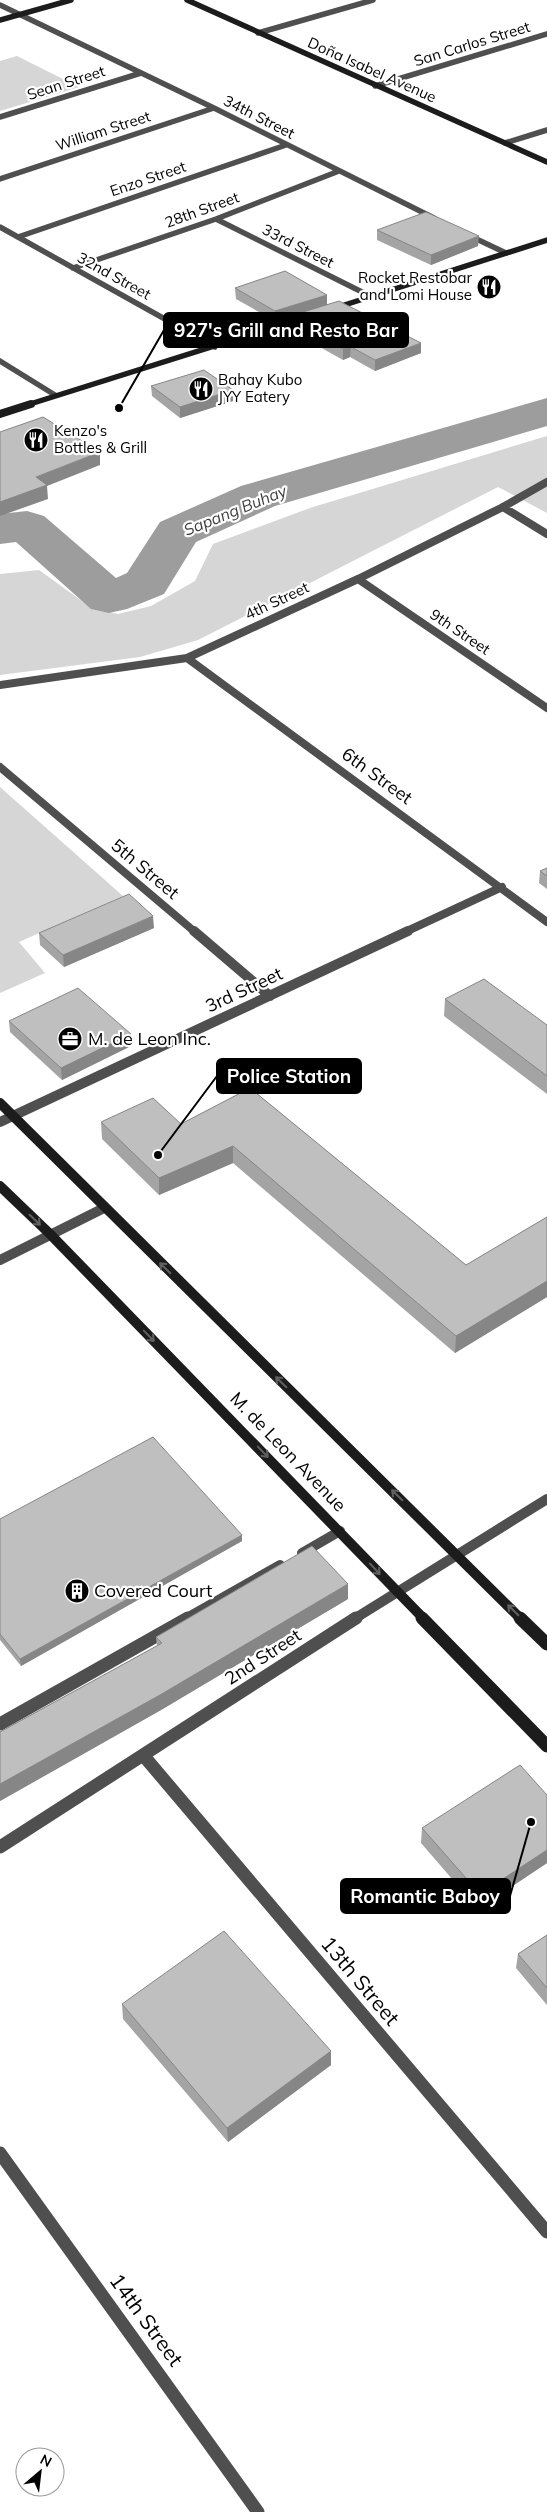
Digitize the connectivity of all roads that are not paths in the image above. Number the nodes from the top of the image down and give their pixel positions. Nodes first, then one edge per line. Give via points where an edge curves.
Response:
1 (71, 0) edge
2 (187, 0) edge
3 (373, 0) edge
4 (0, 5) edge
5 (20, 15) junction
6 (0, 20) edge
7 (258, 33) junction
8 (547, 34) edge
9 (140, 73) junction
10 (375, 86) junction
11 (214, 108) junction
12 (0, 117) edge
13 (547, 130) edge
14 (505, 143) junction
15 (286, 144) junction
16 (547, 162) edge
17 (339, 172) junction
18 (0, 179) edge
19 (216, 219) junction
20 (444, 223) edge
21 (0, 227) edge
22 (462, 232) edge
23 (18, 237) junction
24 (547, 240) edge
25 (506, 253) junction
26 (73, 268) junction
27 (370, 296) junction
28 (324, 311) edge
29 (306, 317) edge
30 (215, 347) junction
31 (0, 361) edge
32 (55, 395) junction
33 (0, 414) edge
34 (547, 482) edge
35 (503, 507) junction
36 (547, 534) edge
37 (358, 579) junction
38 (188, 658) junction
39 (0, 685) edge
40 (547, 708) edge
41 (0, 767) edge
42 (502, 887) junction
43 (547, 922) edge
44 (270, 996) junction
45 (0, 1103) edge
46 (13, 1116) junction
47 (0, 1122) edge
48 (0, 1186) edge
49 (104, 1208) junction
50 (50, 1234) junction
51 (0, 1260) edge
52 (547, 1499) edge
53 (340, 1531) junction
54 (458, 1555) junction
55 (396, 1592) junction
56 (547, 1644) edge
57 (0, 1724) edge
58 (547, 1746) edge
59 (142, 1755) junction
60 (0, 1847) edge
61 (0, 2153) edge
62 (547, 2232) edge
63 (258, 2512) edge

1 - 5 street
2 - 7 street, Doña Isabel Avenue
3 - 7 street
4 - 5 street, 34th Street
5 - 6 street
5 - 9 street, 34th Street
7 - 10 street, Doña Isabel Avenue
8 - 10 street, San Carlos Street
9 - 11 street, 34th Street
9 - 12 street, Sean Street
10 - 14 street, Doña Isabel Avenue
11 - 15 street, 34th Street
11 - 18 street, William Street
13 - 14 street
14 - 16 street, Doña Isabel Avenue
15 - 17 street, 34th Street
15 - 23 street, Enzo Street
17 - 19 street, 28th Street
17 - 20 street, 34th Street
19 - 26 street, 28th Street
19 - 27 street, 33rd Street
21 - 23 street, 32nd Street
22 - 25 street
23 - 26 street, 32nd Street
24 - 25 street
25 - 27 street
26 - 30 street, 32nd Street
27 - 28 street
29 - 30 street
30 - 32 street
31 - 32 street
32 - 33 street
34 - 35 street, 4th Street
35 - 36 street
35 - 37 street, 4th Street
37 - 38 street, 4th Street
37 - 40 street, 9th Street
38 - 39 street, 4th Street
38 - 42 street, 6th Street
41 - 44 street, 5th Street
42 - 43 street, 6th Street
42 - 44 street, 3rd Street
44 - 46 street, 3rd Street
45 - 46 street
46 - 47 street, 3rd Street
46 - 49 street
48 -> 50 street, M. de Leon Avenue
49 - 50 street
54 -> 49 street
50 - 51 street
50 -> 53 street, M. de Leon Avenue
52 - 54 street, 2nd Street
53 -> 55 street, M. de Leon Avenue
53 - 57 street
54 - 55 street, 2nd Street
56 -> 54 street
55 - 58 street, M. de Leon Avenue
55 - 59 street, 2nd Street
59 - 60 street, 2nd Street
59 - 62 street, 13th Street
61 - 63 street, 14th Street

